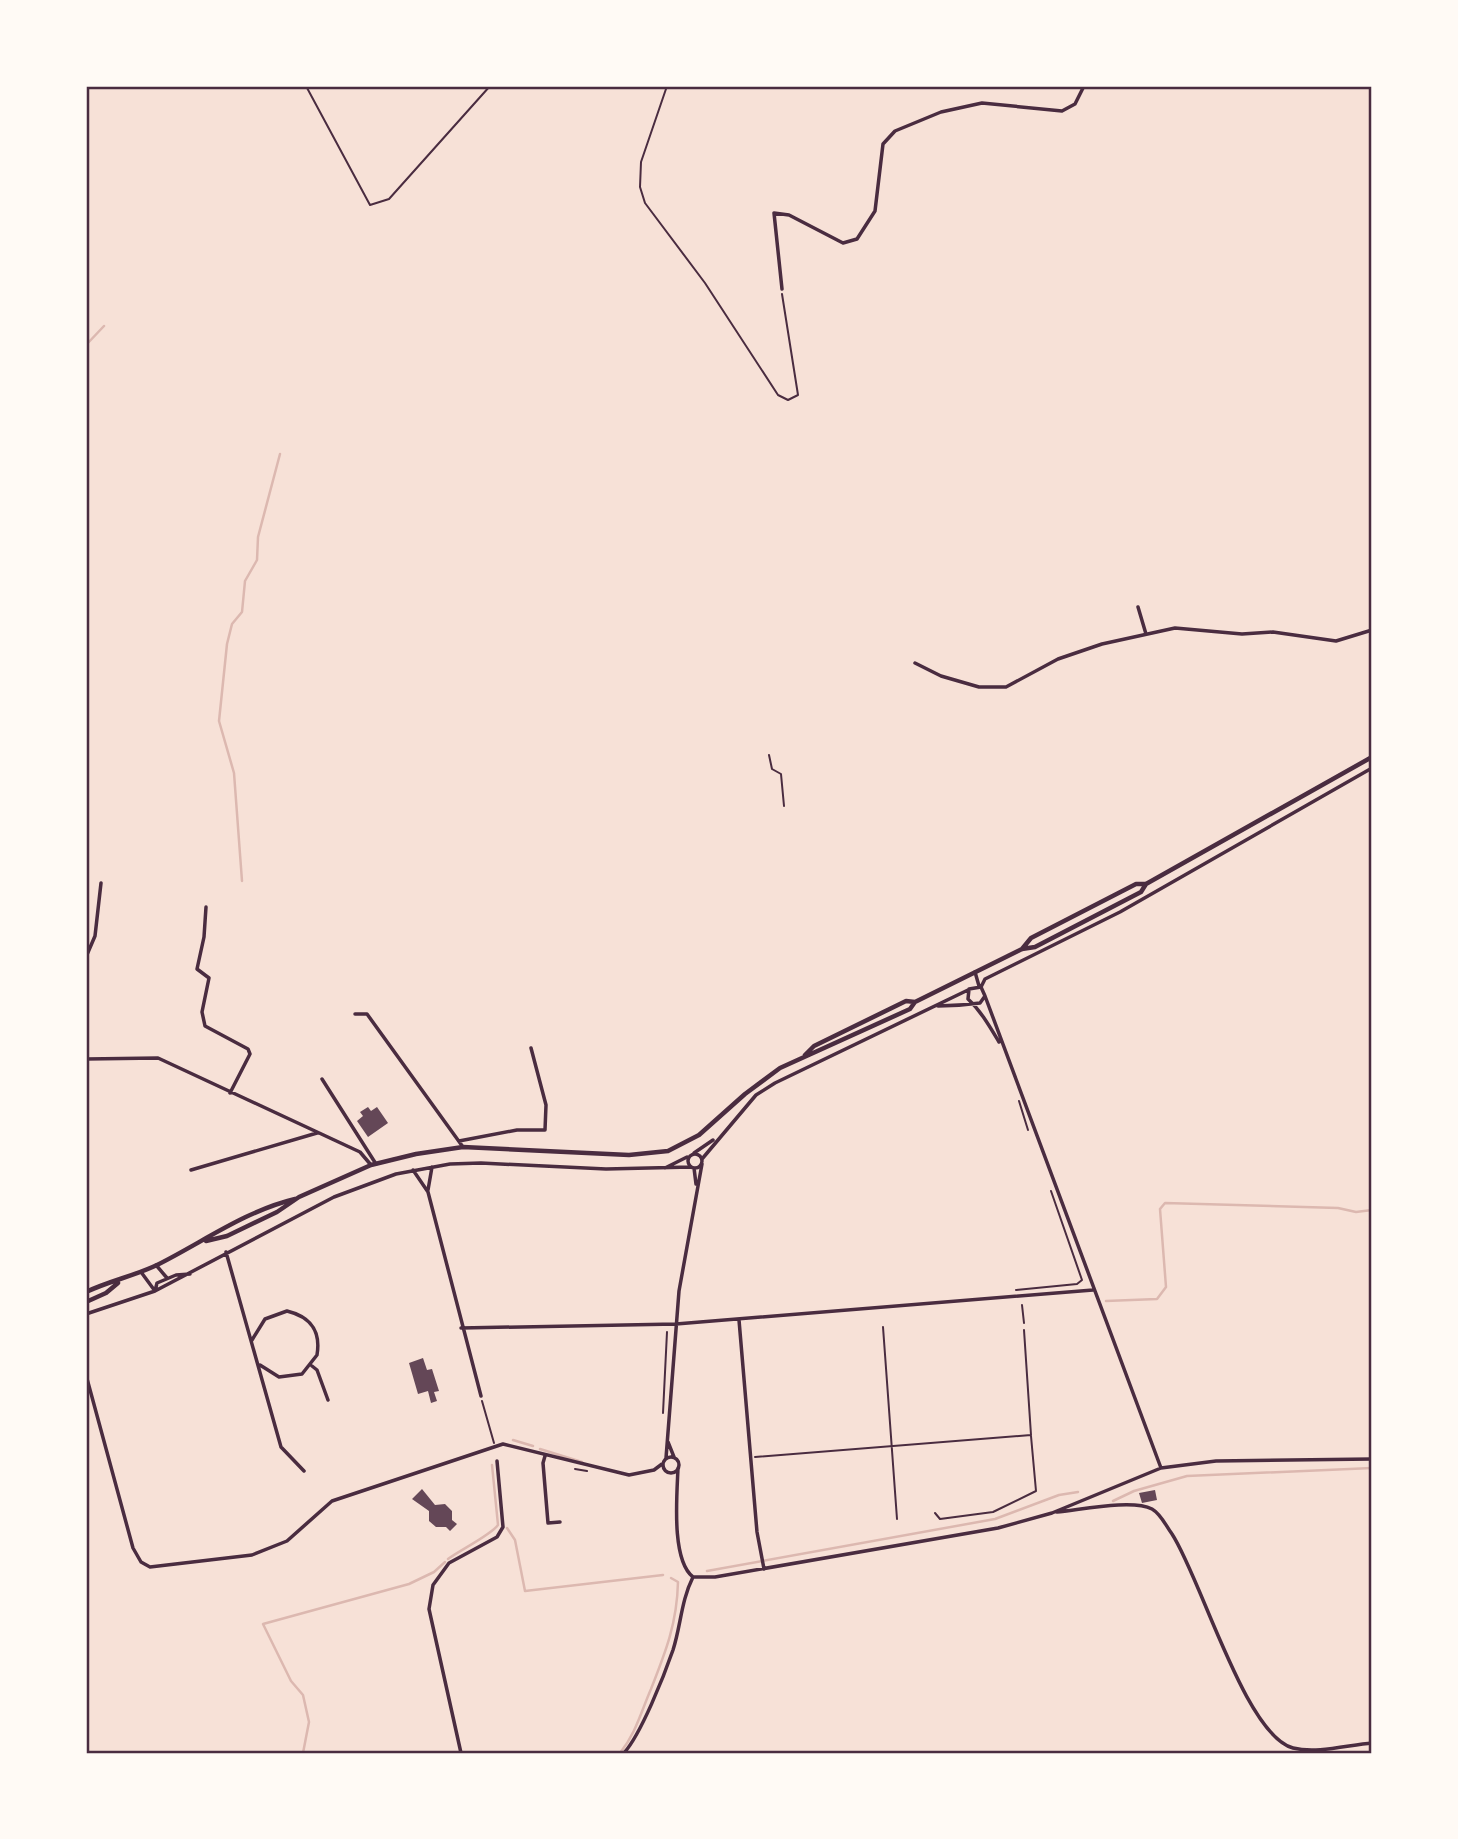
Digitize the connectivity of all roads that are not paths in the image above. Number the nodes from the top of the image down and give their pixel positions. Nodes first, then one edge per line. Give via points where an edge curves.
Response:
1 (1084, 86) edge
2 (782, 289) road end
3 (1138, 607) dead end
4 (1372, 630) edge
5 (1146, 634) junction
6 (915, 663) dead end
7 (769, 755) dead end
8 (1372, 757) edge
9 (1372, 768) edge
10 (784, 806) dead end
11 (101, 883) dead end
12 (1146, 884) junction
13 (206, 907) dead end
14 (1022, 949) junction
15 (86, 957) edge
16 (975, 972) junction
17 (962, 979) junction
18 (980, 987) junction
19 (969, 989) junction
20 (985, 996) junction
21 (915, 1002) junction
22 (972, 1003) junction
23 (936, 1006) junction
24 (355, 1014) dead end
25 (1002, 1047) junction
26 (531, 1048) dead end
27 (805, 1056) junction
28 (86, 1059) edge
29 (322, 1079) dead end
30 (230, 1093) junction
31 (318, 1133) junction
32 (718, 1137) junction
33 (459, 1141) junction
34 (463, 1147) junction
35 (691, 1155) junction
36 (702, 1158) junction
37 (702, 1164) junction
38 (373, 1165) junction
39 (432, 1166) junction
40 (663, 1168) junction
41 (692, 1168) junction
42 (191, 1170) dead end
43 (413, 1170) junction
44 (696, 1190) junction
45 (428, 1192) junction
46 (299, 1198) junction
47 (206, 1241) junction
48 (226, 1252) junction
49 (156, 1265) junction
50 (141, 1272) junction
51 (193, 1273) junction
52 (167, 1278) junction
53 (119, 1282) junction
54 (1093, 1290) junction
55 (155, 1291) junction
56 (86, 1292) edge
57 (86, 1302) edge
58 (1022, 1305) dead end
59 (86, 1314) edge
60 (739, 1320) junction
61 (1024, 1323) road end
62 (676, 1324) junction
63 (461, 1328) junction
64 (252, 1340) junction
65 (259, 1364) junction
66 (312, 1366) junction
67 (86, 1375) edge
68 (481, 1396) road end
69 (328, 1400) dead end
70 (667, 1440) junction
71 (545, 1455) junction
72 (674, 1457) junction
73 (666, 1458) junction
74 (1372, 1459) edge
75 (497, 1461) dead end
76 (662, 1464) junction
77 (678, 1468) junction
78 (1161, 1468) junction
79 (654, 1470) junction
80 (304, 1471) dead end
81 (668, 1473) junction
82 (677, 1483) junction
83 (1052, 1513) junction
84 (560, 1522) dead end
85 (763, 1568) junction
86 (693, 1577) junction
87 (1372, 1743) edge
88 (461, 1753) edge
89 (624, 1753) edge

1 - 2 street via 1075,104 1062,111 982,103 941,112 895,131 883,144 875,211 857,239 843,243 789,215 774,213
3 - 5 street
4 - 5 street via 1336,641 1273,632 1175,628
5 - 6 street via 1058,659 1006,687 979,687
7 - 10 lane via 772,769 784,782
8 - 12 street
9 - 18 street via 1120,912 985,979
11 - 15 street via 95,936
12 - 14 street via 1141,892 1035,947
12 - 14 street via 1136,884 1031,937
13 - 30 street via 197,969 209,978 202,1020 250,1054
14 - 16 street
16 - 17 street
16 - 18 street
17 - 19 street
17 - 21 street
18 - 19 street
18 - 20 street
19 - 22 street
19 - 23 street
20 - 22 street via 980,1003
20 - 25 street
21 - 27 street via 910,1009
21 - 27 street via 894,1006 814,1046
22 - 23 street
22 - 25 street
23 - 32 street via 775,1083 756,1095
24 - 33 street via 367,1014
25 - 54 street
26 - 33 street via 546,1105 545,1130 517,1130
27 - 34 street via 761,1080 699,1135 668,1152 629,1155
28 - 30 street via 158,1058
29 - 38 street
30 - 31 street
31 - 38 street via 360,1152
31 - 42 street
32 - 35 street
32 - 36 street
33 - 34 street
34 - 38 street
35 - 36 street
35 - 40 street
35 - 41 street
36 - 37 street
37 - 41 street
37 - 44 street
38 - 46 street
39 - 40 street
39 - 43 street
39 - 45 street
40 - 41 street
41 - 44 street
43 - 45 street
43 - 48 street via 334,1197
44 - 62 street
45 - 63 street
46 - 47 street via 227,1236
46 - 47 street via 222,1228
47 - 49 street
48 - 51 street
48 - 64 street
49 - 50 street
49 - 52 street
50 - 53 street
50 - 55 street
51 - 52 street
51 - 55 street
52 - 55 street via 157,1283
53 - 56 street
53 - 57 street
54 - 60 street
54 - 78 street
55 - 59 street
58 - 61 lane
60 - 62 street
60 - 85 street
62 - 63 street
62 - 70 street
63 - 68 street
64 - 65 street
64 - 66 street via 265,1319 275,1313 299,1314 316,1331 319,1343
65 - 66 street via 267,1372 291,1378
65 - 80 street via 281,1447
66 - 69 street
67 - 71 street via 133,1548 150,1567 252,1555 287,1541 332,1501 495,1447 510,1444
70 - 72 street
70 - 73 street
71 - 79 street via 629,1475
71 - 84 street via 548,1523
72 - 73 street
72 - 77 street
73 - 76 street
74 - 78 street via 1216,1461
75 - 88 street via 503,1527 497,1537 449,1563 433,1585 429,1609
76 - 79 street
76 - 81 street
77 - 81 street
77 - 82 street
78 - 83 street
79 - 81 street
81 - 82 street
82 - 86 street via 678,1545
83 - 85 street via 998,1528
83 - 87 street via 1139,1505 1154,1510 1178,1543 1227,1656 1259,1718 1273,1734 1290,1747 1308,1749
85 - 86 street
86 - 89 street via 682,1598 673,1650 641,1727

